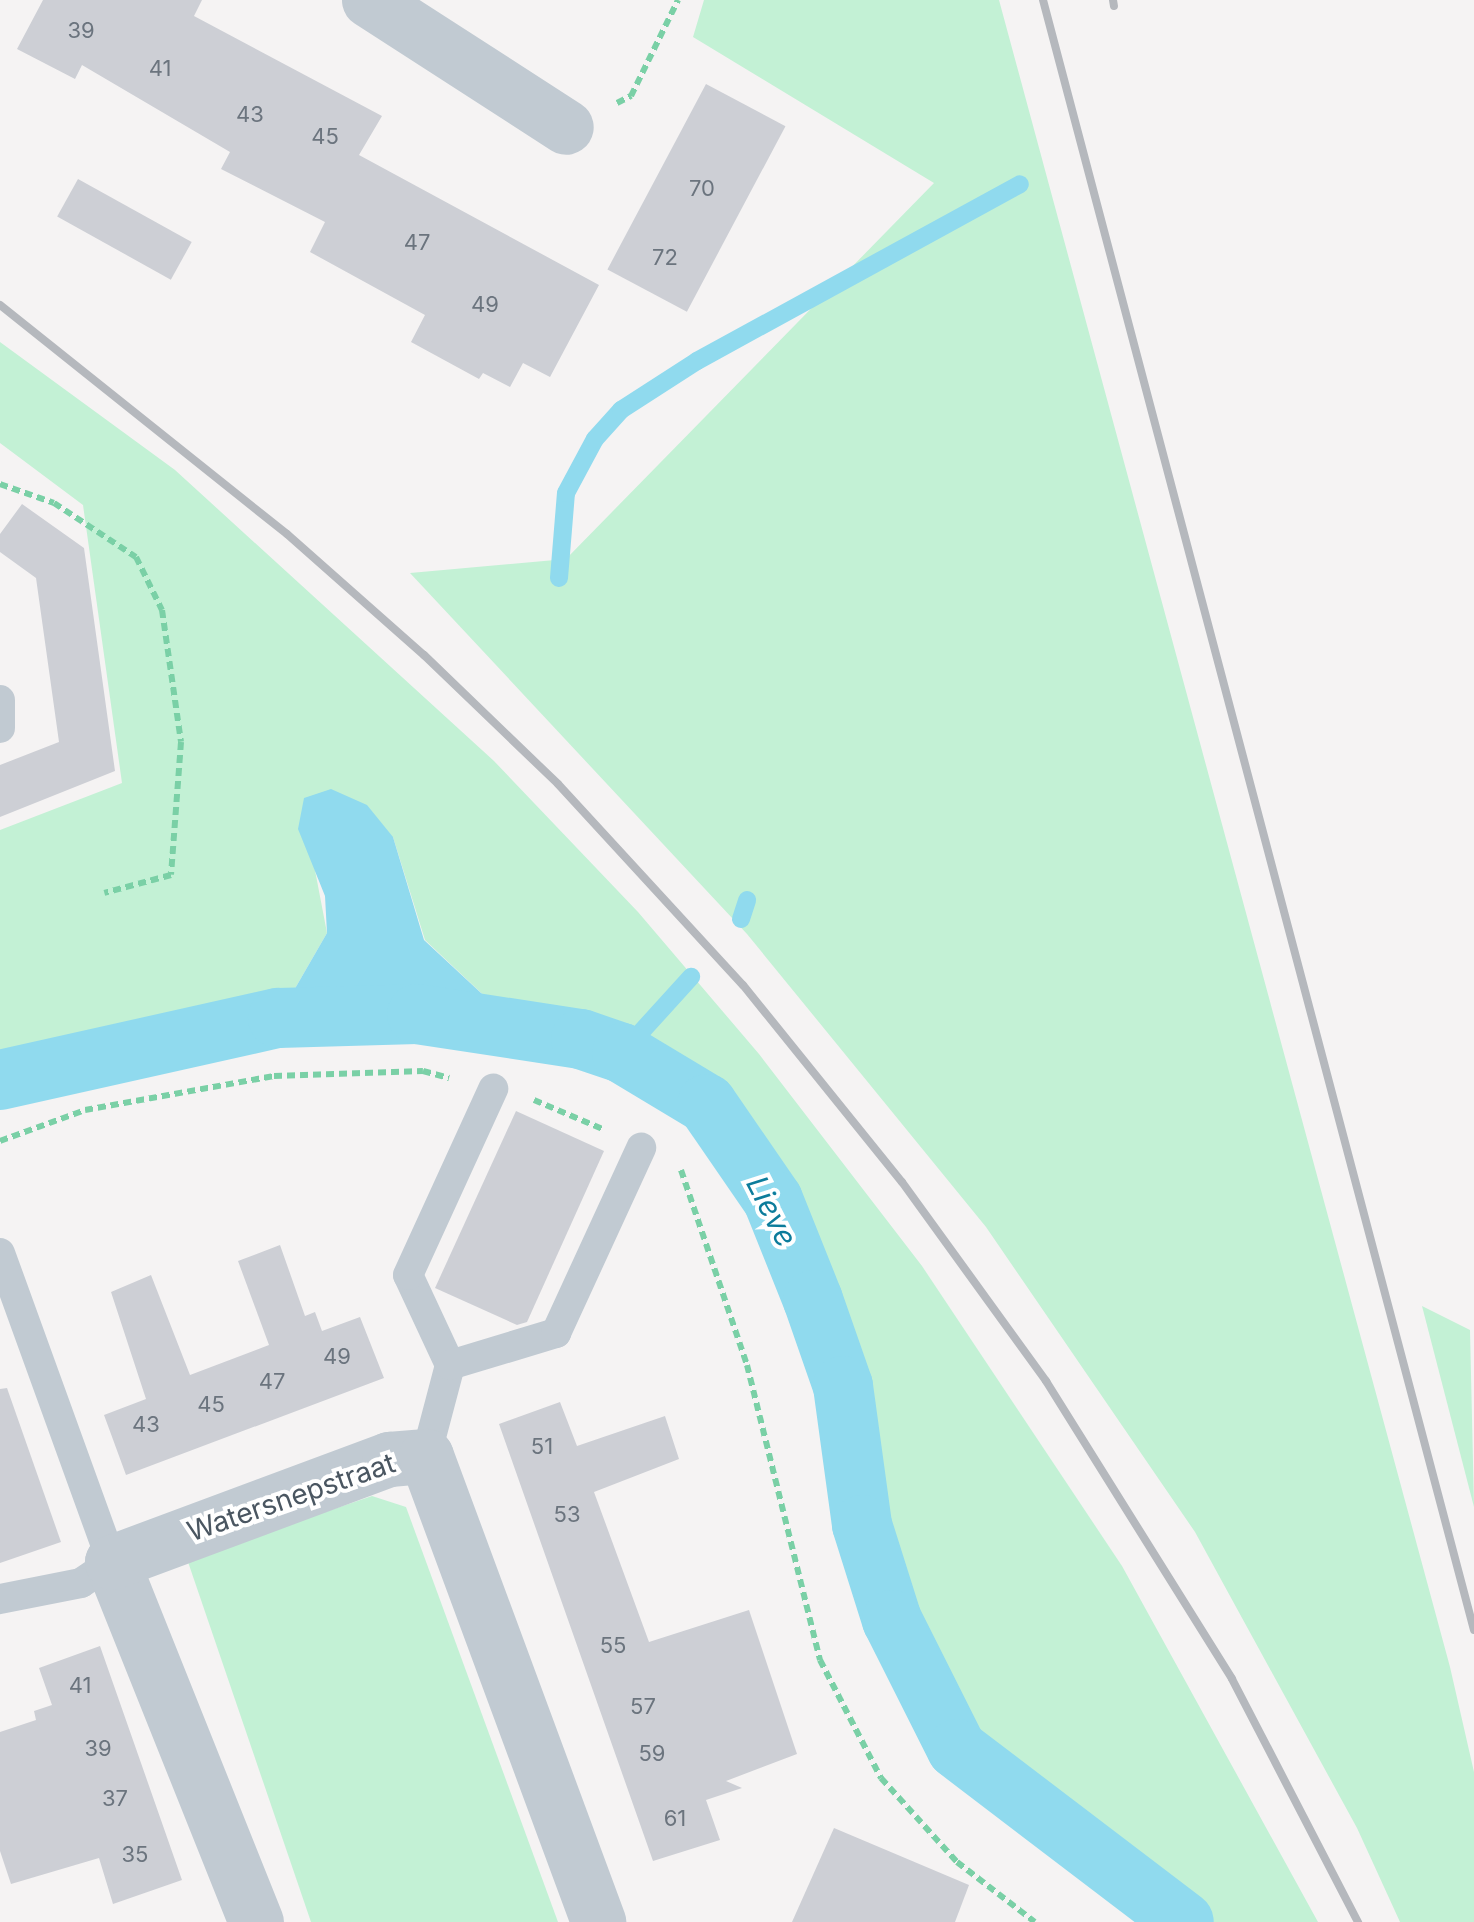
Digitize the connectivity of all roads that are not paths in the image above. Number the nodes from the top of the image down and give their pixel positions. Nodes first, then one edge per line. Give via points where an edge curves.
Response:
1 (370, 0) edge
2 (566, 128) road end
3 (0, 700) edge
4 (0, 728) edge
5 (493, 1089) road end
6 (641, 1148) road end
7 (0, 1253) edge
8 (450, 1365) junction
9 (426, 1456) junction
10 (112, 1562) junction
11 (0, 1599) edge
12 (256, 1922) edge
13 (598, 1922) edge

1 - 2 street
3 - 4 lane
5 - 8 lane via 408,1274
6 - 8 lane via 556,1333
7 - 10 lane
8 - 9 lane
9 - 10 street, Watersnepstraat via 389,1459
9 - 13 street, Watersnepstraat
10 - 11 lane via 81,1584
10 - 12 street

